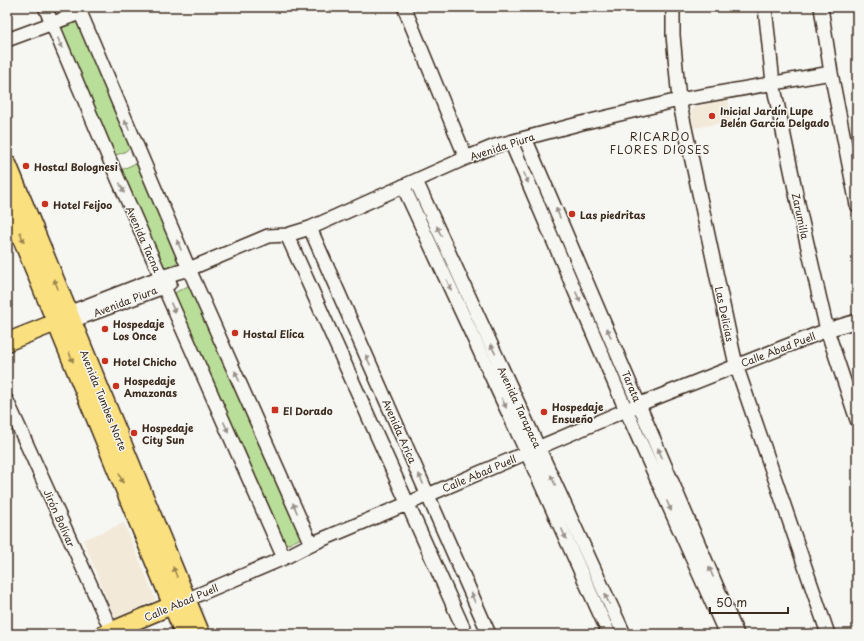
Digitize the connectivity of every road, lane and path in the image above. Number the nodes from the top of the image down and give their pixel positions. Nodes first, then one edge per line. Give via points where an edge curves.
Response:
1 (45, 7) edge
2 (404, 7) edge
3 (673, 7) edge
4 (765, 7) edge
5 (821, 7) edge
6 (79, 10) edge
7 (52, 23) junction
8 (7, 40) edge
9 (831, 73) junction
10 (773, 84) junction
11 (679, 100) junction
12 (525, 138) junction
13 (511, 142) junction
14 (466, 158) junction
15 (7, 165) edge
16 (416, 181) junction
17 (403, 186) junction
18 (7, 201) edge
19 (857, 205) edge
20 (310, 228) junction
21 (287, 235) junction
22 (189, 269) junction
23 (163, 282) junction
24 (66, 319) junction
25 (857, 321) edge
26 (827, 330) junction
27 (7, 342) edge
28 (736, 365) junction
29 (7, 401) edge
30 (640, 404) junction
31 (626, 410) junction
32 (857, 420) edge
33 (533, 450) junction
34 (428, 495) junction
35 (408, 503) junction
36 (311, 544) junction
37 (284, 558) junction
38 (179, 602) junction
39 (109, 633) edge
40 (185, 634) edge
41 (200, 634) edge
42 (466, 634) edge
43 (489, 634) edge
44 (609, 634) edge
45 (624, 634) edge
46 (726, 634) edge
47 (737, 634) edge
48 (828, 634) edge

1 - 7 street, Avenida Tacna
2 - 14 street
3 - 11 street, Las Delicias
4 - 10 street, Zarumilla
5 - 9 street
6 - 7 street
22 -> 6 street
7 - 8 street
7 -> 23 street, Avenida Tacna
9 - 10 street, Avenida Piura
9 - 19 street
10 - 11 street, Avenida Piura
10 - 26 street, Zarumilla
11 - 12 street, Avenida Piura
11 - 28 street, Las Delicias
12 - 13 street, Avenida Piura
30 -> 12 street, Tarata
13 - 14 street, Avenida Piura
13 -> 31 street, Tarata
14 - 16 street, Avenida Piura
24 -> 15 highway, Avenida Tumbes Norte
16 - 17 street, Avenida Piura
33 -> 16 street, Avenida Tarapaca
17 - 20 street, Avenida Piura
17 -> 33 street
18 -> 24 highway, Avenida Tumbes Norte
20 - 21 street, Avenida Piura
34 -> 20 street, Avenida Arica
21 - 22 street, Avenida Piura via 268,236
21 - 35 street
22 - 23 street, Avenida Piura
36 -> 22 street
23 - 24 street, Avenida Piura
23 -> 37 street, Avenida Tacna
24 - 27 main road, Avenida Piura
24 - 38 highway, Avenida Tumbes Norte
25 - 26 street, Calle Abad Puell
26 - 28 street, Calle Abad Puell
26 - 32 street, Zarumilla
28 - 30 street, Calle Abad Puell
28 - 48 street, Las Delicias
29 - 39 street, Jirón Bolívar
30 - 31 street, Calle Abad Puell
47 -> 30 street, Tarata
31 - 33 street, Calle Abad Puell
31 -> 46 street, Tarata
33 - 34 street, Calle Abad Puell
33 -> 44 street
45 -> 33 street, Avenida Tarapaca
34 - 35 street, Calle Abad Puell
43 -> 34 street, Avenida Arica
35 - 36 street, Calle Abad Puell
35 - 42 street
36 - 37 street, Calle Abad Puell
37 - 38 street, Calle Abad Puell
38 - 39 main road, Calle Abad Puell
38 - 40 highway, Avenida Tumbes Norte
38 - 41 highway, Avenida Tumbes Norte

